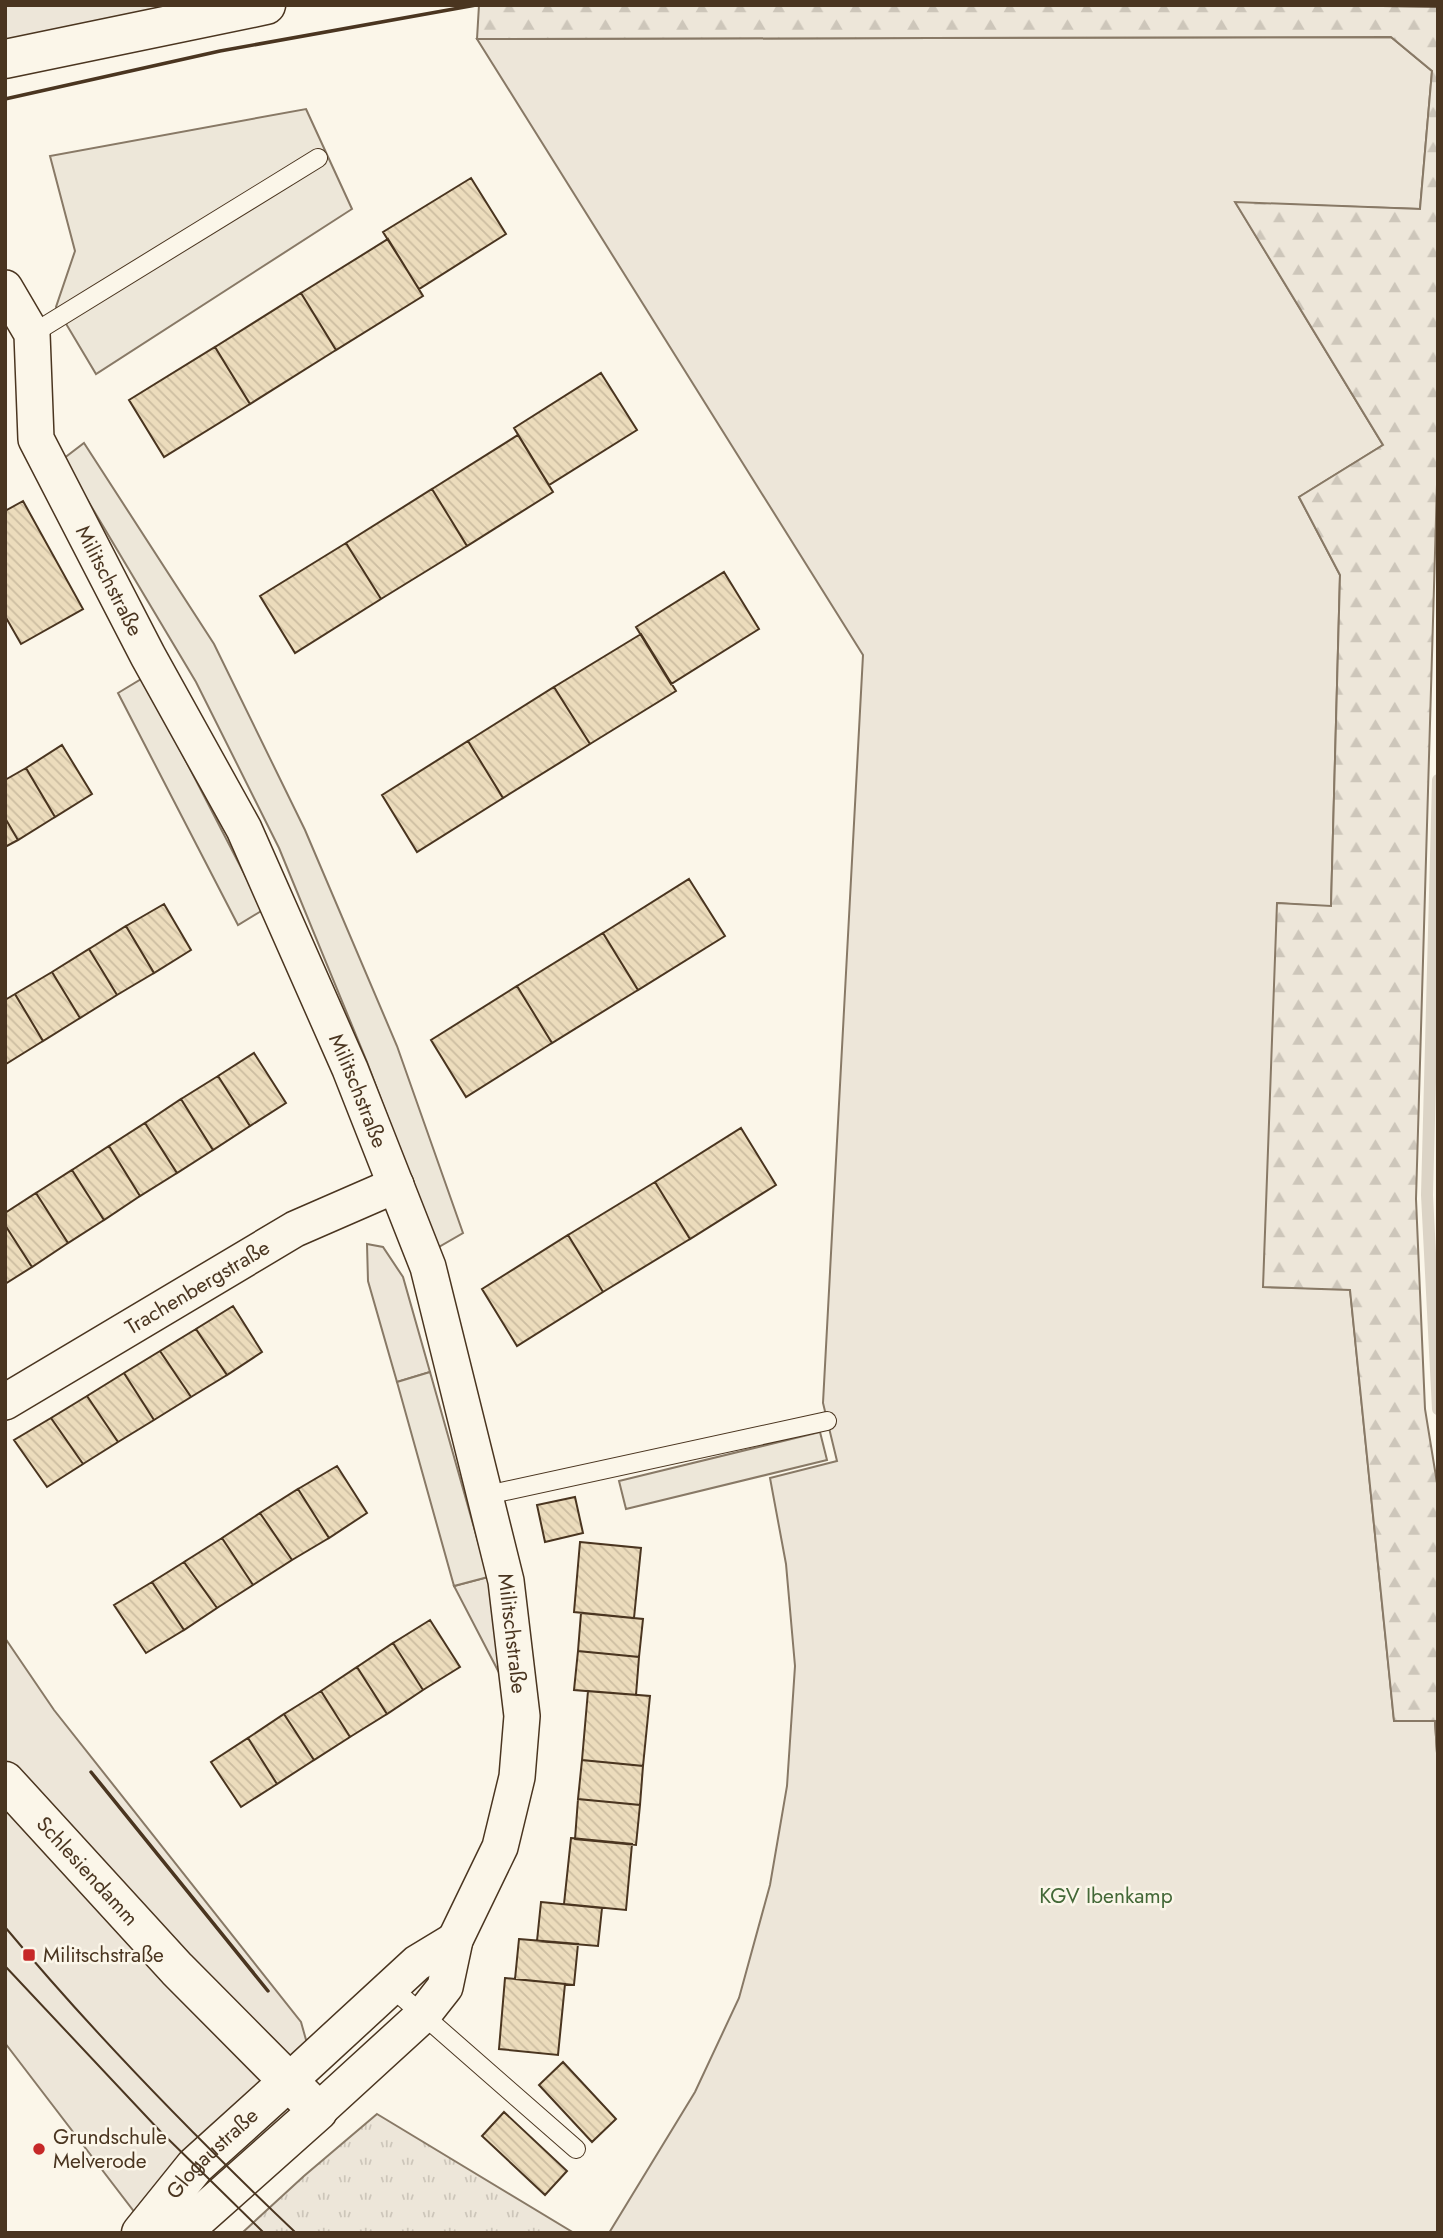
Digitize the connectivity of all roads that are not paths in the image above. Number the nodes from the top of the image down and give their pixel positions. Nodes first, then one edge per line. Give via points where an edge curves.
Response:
1 (266, 5) edge
2 (5, 59) edge
3 (317, 158) dead end
4 (5, 288) edge
5 (32, 334) junction
6 (396, 1185) junction
7 (5, 1402) edge
8 (828, 1421) dead end
9 (487, 1495) junction
10 (5, 1782) edge
11 (455, 1940) junction
12 (391, 1987) junction
13 (423, 2015) junction
14 (289, 2081) junction
15 (318, 2111) junction
16 (576, 2149) dead end
17 (141, 2233) edge
18 (181, 2233) edge

1 - 2 main road
3 - 5 lane
4 - 5 street, Militschstraße
5 - 6 street, Militschstraße via 36,439 244,829
6 - 7 street, Trachenbergstraße via 295,1229
6 - 9 street, Militschstraße via 428,1267
8 - 9 lane
9 - 11 street, Militschstraße via 506,1581 519,1675 521,1748 512,1808 500,1847
10 - 14 main road, Schlesiendamm via 177,1969
11 - 12 street via 417,1963
11 - 13 street, Militschstraße via 445,1987
12 - 13 lane
12 - 14 street
13 - 15 street, Militschstraße
13 - 16 lane
14 - 15 main road, Schlesiendamm
14 - 17 main road, Glogaustraße via 195,2166
15 - 18 main road, Glogaustraße

